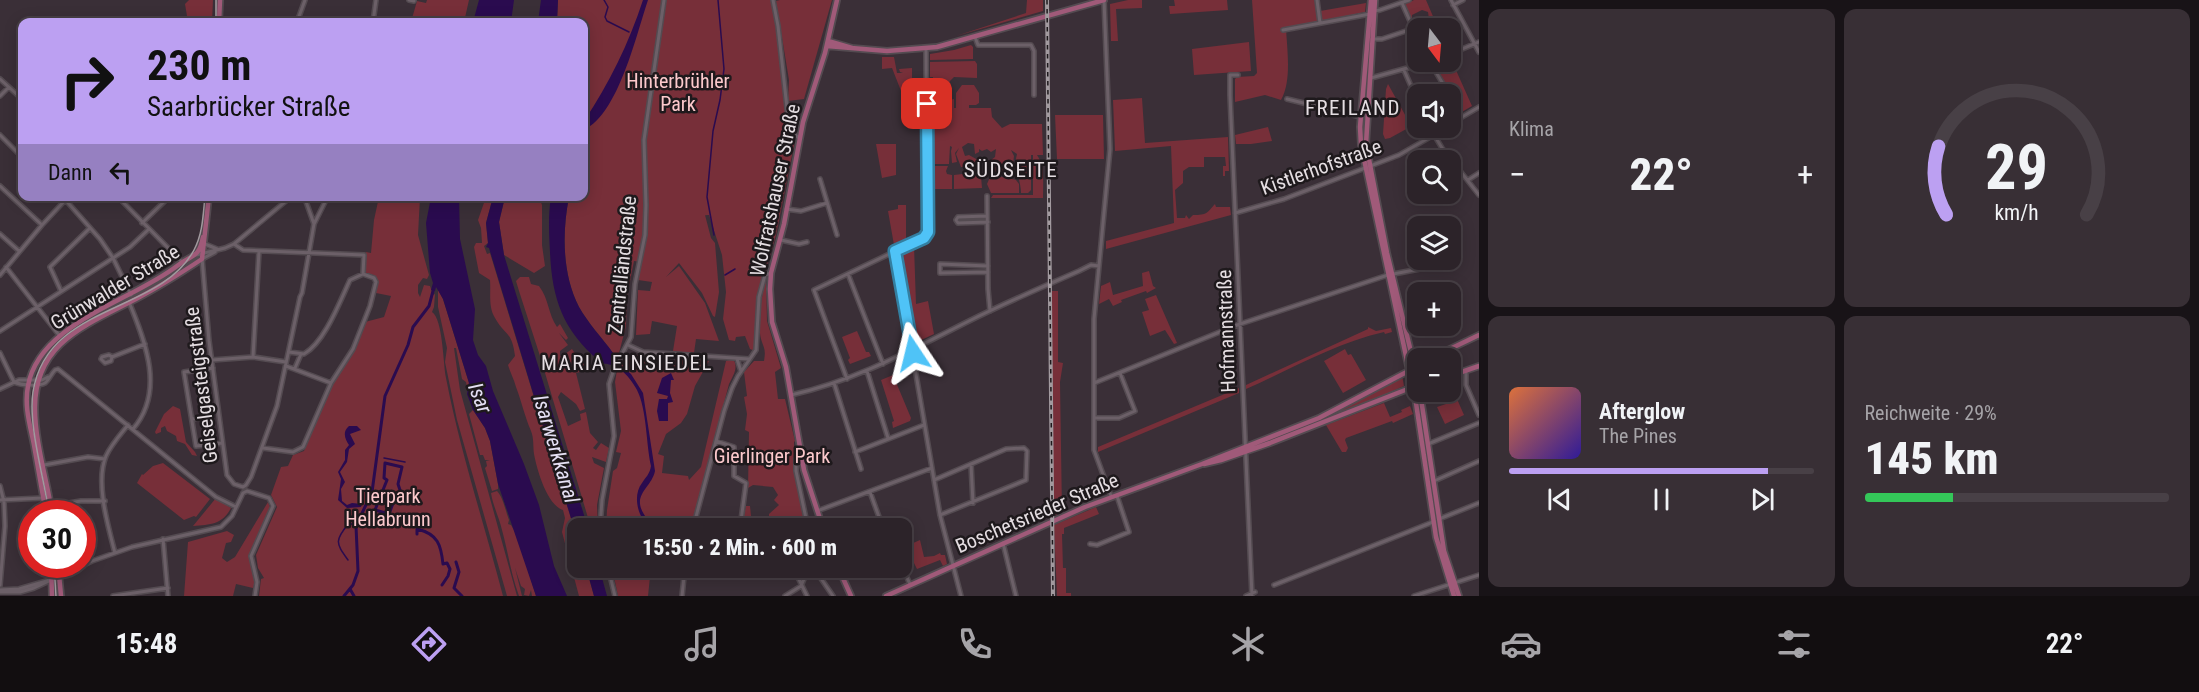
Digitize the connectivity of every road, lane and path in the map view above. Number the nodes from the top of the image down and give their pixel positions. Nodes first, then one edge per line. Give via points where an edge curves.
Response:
1 (220, 0) edge
2 (305, 0) edge
3 (376, 0) edge
4 (409, 0) edge
5 (664, 0) edge
6 (773, 0) edge
7 (837, 0) edge
8 (1104, 0) edge
9 (1317, 0) edge
10 (1373, 0) edge
11 (1409, 0) edge
12 (1451, 0) edge
13 (1462, 0) edge
14 (414, 1) edge
15 (1402, 3) junction
16 (1454, 4) junction
17 (1372, 12) junction
18 (219, 18) edge
19 (298, 18) edge
20 (374, 18) edge
21 (1408, 18) edge
22 (1320, 23) junction
23 (1283, 30) dead end
24 (1407, 31) edge
25 (975, 37) junction
26 (1372, 39) junction
27 (827, 43) junction
28 (1477, 43) edge
29 (926, 48) junction
30 (1461, 50) edge
31 (1479, 52) edge
32 (1407, 69) edge
33 (1404, 70) junction
34 (1238, 75) dead end
35 (1369, 78) junction
36 (0, 79) edge
37 (1410, 84) edge
38 (9, 87) junction
39 (18, 95) edge
40 (1034, 95) dead end
41 (0, 96) edge
42 (1287, 99) dead end
43 (1479, 107) edge
44 (1361, 117) junction
45 (1461, 117) edge
46 (0, 135) edge
47 (799, 138) junction
48 (1430, 138) edge
49 (1436, 138) edge
50 (18, 153) edge
51 (1368, 166) junction
52 (1479, 173) edge
53 (820, 179) dead end
54 (1468, 180) junction
55 (0, 186) edge
56 (1479, 195) edge
57 (987, 196) dead end
58 (65, 201) joint
59 (122, 201) edge
60 (165, 201) edge
61 (208, 201) edge
62 (286, 201) edge
63 (306, 201) edge
64 (326, 201) edge
65 (827, 203) junction
66 (786, 209) junction
67 (1235, 213) junction
68 (987, 216) junction
69 (988, 222) junction
70 (142, 223) junction
71 (314, 224) junction
72 (42, 225) junction
73 (90, 228) junction
74 (149, 229) junction
75 (0, 234) edge
76 (837, 235) dead end
77 (779, 240) junction
78 (807, 242) dead end
79 (234, 244) junction
80 (203, 246) junction
81 (219, 250) junction
82 (19, 251) junction
83 (259, 251) junction
84 (895, 251) junction
85 (309, 252) junction
86 (173, 254) junction
87 (201, 255) junction
88 (113, 258) junction
89 (182, 262) junction
90 (193, 265) junction
91 (988, 266) junction
92 (1100, 266) junction
93 (6, 267) junction
94 (174, 269) junction
95 (184, 270) junction
96 (1413, 270) edge
97 (204, 271) junction
98 (988, 272) junction
99 (771, 273) junction
100 (363, 274) junction
101 (848, 274) junction
102 (1390, 274) junction
103 (0, 275) edge
104 (61, 291) junction
105 (130, 295) junction
106 (129, 303) junction
107 (36, 306) junction
108 (990, 311) junction
109 (1401, 323) junction
110 (1240, 324) junction
111 (0, 331) edge
112 (1479, 335) edge
113 (59, 336) junction
114 (145, 344) junction
115 (628, 345) junction
116 (1410, 348) edge
117 (1452, 348) edge
118 (912, 349) junction
119 (289, 352) junction
120 (0, 353) edge
121 (301, 354) junction
122 (112, 357) dead end
123 (253, 357) junction
124 (751, 358) junction
125 (1407, 358) edge
126 (736, 359) junction
127 (212, 360) junction
128 (286, 364) junction
129 (883, 364) junction
130 (1479, 366) edge
131 (213, 368) junction
132 (295, 368) junction
133 (741, 371) junction
134 (1407, 371) edge
135 (1466, 371) junction
136 (867, 372) junction
137 (1120, 373) junction
138 (1461, 373) edge
139 (847, 379) junction
140 (14, 382) junction
141 (29, 382) junction
142 (38, 382) junction
143 (331, 382) junction
144 (1094, 382) junction
145 (834, 384) junction
146 (1407, 387) edge
147 (0, 389) edge
148 (791, 395) junction
149 (1417, 402) edge
150 (1422, 402) edge
151 (1479, 414) edge
152 (200, 418) dead end
153 (1094, 418) junction
154 (1425, 418) junction
155 (192, 419) junction
156 (1418, 420) junction
157 (1479, 423) edge
158 (128, 425) junction
159 (924, 425) junction
160 (133, 429) junction
161 (889, 438) junction
162 (716, 441) junction
163 (223, 442) junction
164 (1428, 444) junction
165 (263, 448) junction
166 (1245, 449) junction
167 (855, 452) junction
168 (801, 454) junction
169 (1427, 456) junction
170 (105, 459) junction
171 (1479, 461) edge
172 (971, 464) junction
173 (44, 465) junction
174 (932, 468) junction
175 (861, 469) dead end
176 (934, 480) junction
177 (1433, 481) junction
178 (0, 486) edge
179 (870, 492) junction
180 (1114, 495) junction
181 (43, 498) joint
182 (2, 500) edge
183 (50, 500) edge
184 (96, 501) edge
185 (105, 501) junction
186 (1479, 502) edge
187 (973, 503) junction
188 (236, 507) junction
189 (817, 511) junction
190 (940, 515) junction
191 (601, 518) edge
192 (696, 518) edge
193 (741, 518) edge
194 (806, 518) edge
195 (819, 518) edge
196 (880, 518) edge
197 (1438, 520) junction
198 (164, 538) junction
199 (1003, 543) junction
200 (1090, 544) dead end
201 (115, 553) junction
202 (96, 561) edge
203 (952, 566) junction
204 (1479, 574) edge
205 (56, 578) edge
206 (60, 578) edge
207 (611, 578) edge
208 (684, 578) edge
209 (798, 578) edge
210 (805, 578) edge
211 (819, 578) edge
212 (843, 578) edge
213 (907, 578) edge
214 (51, 580) junction
215 (1451, 584) junction
216 (0, 585) edge
217 (910, 585) junction
218 (1274, 585) dead end
219 (801, 586) junction
220 (168, 588) junction
221 (0, 591) edge
222 (130, 594) edge
223 (1253, 594) edge
224 (52, 596) edge
225 (61, 596) edge
226 (113, 596) edge
227 (168, 596) edge
228 (255, 596) edge
229 (615, 596) edge
230 (682, 596) edge
231 (785, 596) edge
232 (807, 596) edge
233 (833, 596) edge
234 (851, 596) edge
235 (886, 596) edge
236 (961, 596) edge
237 (1016, 596) edge
238 (1246, 596) edge
239 (1414, 596) edge
240 (1454, 596) edge
241 (1459, 596) edge

1 - 18 main road
2 - 19 street
3 - 20 street
4 - 14 street
5 - 115 street, Zentralländstraße via 644,140 645,235
6 - 47 street via 788,117
7 - 27 main road, Wolfratshauser Straße
8 - 25 main road
8 - 92 street via 1110,160
9 - 22 street
10 - 17 main road
11 - 15 street
12 - 16 street
13 - 16 street
15 - 17 street
15 - 21 street
16 - 28 street
17 - 22 street
17 - 26 main road
17 - 44 main road
22 - 23 street
24 - 26 street
25 - 29 main road
25 - 40 street via 978,45 1031,45
26 - 35 main road
27 - 29 main road via 892,51
27 - 47 main road, Wolfratshauser Straße
28 - 30 street
28 - 31 street
29 - 84 street via 927,236
32 - 33 street
33 - 35 street
33 - 37 street
34 - 67 street, Hofmannstraße via 1230,75
35 - 51 main road via 1365,129
36 - 38 street
38 - 39 street
38 - 41 street
42 - 44 street
43 - 45 street
44 - 51 main road via 1361,145
46 - 50 street
47 - 66 main road, Wolfratshauser Straße
48 - 51 street, Kistlerhofstraße
49 - 54 street
51 - 67 street, Kistlerhofstraße via 1284,199
51 - 102 main road
52 - 54 street
53 - 65 street
54 - 56 street
55 - 72 street
57 - 68 street
58 - 72 street
58 - 73 street
59 - 70 street
60 - 70 street
61 - 80 main road, Grünwalder Straße
62 - 79 street
63 - 71 street
64 - 71 street
65 - 66 street via 801,211
65 - 76 street
66 - 77 main road, Wolfratshauser Straße
67 - 110 street, Hofmannstraße
68 - 69 street
68 - 69 street via 956,220
69 - 91 street
70 - 74 street
71 - 85 street
72 - 82 street
73 - 88 street
73 - 104 street via 50,267
74 - 86 street
74 - 88 street
75 - 82 street
77 - 78 street
77 - 99 main road, Wolfratshauser Straße
79 - 81 street
79 - 83 street via 240,249
80 - 81 street
80 - 87 main road, Grünwalder Straße
81 - 87 street
82 - 93 street
83 - 85 street
83 - 123 street
84 - 101 street
84 - 118 street
85 - 100 street via 364,255
85 - 119 street
86 - 89 street
86 - 94 street
87 - 89 main road, Grünwalder Straße
87 - 90 main road, Grünwalder Straße
87 - 97 street, Geiselgasteigstraße
88 - 104 street
88 - 105 street
89 - 94 main road, Grünwalder Straße
89 - 95 main road
90 - 95 main road, Grünwalder Straße
90 - 97 street
91 - 98 street
91 - 98 street via 938,267 940,273
92 - 108 street via 1086,268
92 - 144 street via 1094,319
93 - 103 street
93 - 107 street
94 - 105 main road, Grünwalder Straße
95 - 106 main road, Grünwalder Straße
96 - 102 street
97 - 127 street, Geiselgasteigstraße
98 - 108 street
99 - 124 street via 765,275 759,297 757,345
99 - 148 main road, Wolfratshauser Straße via 770,313
100 - 121 street via 350,280 335,314 310,349
100 - 143 street via 375,280 370,306 353,349
101 - 129 street
101 - 139 street via 814,290
102 - 109 main road
102 - 110 street
104 - 107 street
105 - 113 main road, Grünwalder Straße
106 - 114 street
106 - 142 main road, Grünwalder Straße via 66,338 48,359
107 - 111 street
107 - 113 street
108 - 118 street
109 - 116 main road
109 - 125 main road
110 - 137 street
110 - 166 street, Hofmannstraße
112 - 117 main road
113 - 141 main road, Grünwalder Straße via 39,361
114 - 122 street
114 - 160 street via 150,396
115 - 126 street via 643,352
115 - 191 street, Zentralländstraße via 609,384 614,436
118 - 129 street
118 - 159 street
119 - 121 street
119 - 128 street
120 - 140 street
121 - 132 street
123 - 127 street
123 - 128 street
124 - 126 street
124 - 133 street
126 - 133 street
127 - 131 street, Geiselgasteigstraße
128 - 132 street
128 - 165 street
129 - 136 street
130 - 135 main road
131 - 155 street via 184,372
131 - 163 street, Geiselgasteigstraße
132 - 143 street
133 - 162 street
134 - 166 main road, Boschetsrieder Straße via 1334,411
135 - 138 main road
135 - 151 street via 1466,385
136 - 139 street
136 - 161 street
137 - 144 street
137 - 153 street via 1135,411 1119,418
139 - 145 street
140 - 141 street
140 - 147 street
141 - 142 street
141 - 181 main road, Grünwalder Straße via 27,408
142 - 158 street via 58,369
142 - 173 main road, Grünwalder Straße via 35,417
143 - 165 street via 303,447 293,452
144 - 153 street
145 - 148 street
145 - 167 street
146 - 166 main road, Boschetsrieder Straße
148 - 168 main road, Wolfratshauser Straße
149 - 156 main road
150 - 154 main road
152 - 155 street
153 - 180 street via 1094,452
154 - 156 main road
154 - 164 main road
155 - 163 street via 196,446
156 - 169 main road
157 - 164 street
158 - 160 street
158 - 170 street
159 - 161 street
159 - 174 street
160 - 188 street via 216,497
161 - 167 street
162 - 192 street
162 - 193 street via 734,447 734,476 746,483
163 - 165 street, Geiselgasteigstraße via 227,475 241,487 246,485
164 - 169 main road
166 - 180 main road, Boschetsrieder Straße
166 - 223 street, Hofmannstraße
167 - 175 street
168 - 189 main road, Wolfratshauser Straße
168 - 194 street via 796,459 796,471
169 - 177 main road
169 - 197 main road
170 - 173 street via 88,457
170 - 185 street
171 - 177 street
172 - 176 street
172 - 187 street
172 - 187 street via 1006,449 1026,449 1026,480
173 - 183 main road, Grünwalder Straße
174 - 176 street
174 - 179 street
176 - 190 street
177 - 197 main road
178 - 182 street
179 - 189 street
179 - 196 street
180 - 199 main road, Boschetsrieder Straße
180 - 200 street via 1129,532 1097,545
181 - 182 street
182 - 216 street via 4,548
184 - 185 street
185 - 201 street
186 - 197 street
187 - 190 street
188 - 198 street via 221,527
188 - 228 street via 247,491 265,496 272,503 251,556 257,578
189 - 195 main road, Wolfratshauser Straße
190 - 203 street
197 - 215 main road
197 - 218 street
198 - 201 street
198 - 220 street
199 - 203 main road, Boschetsrieder Straße
199 - 237 street
201 - 202 street
203 - 217 main road, Boschetsrieder Straße
203 - 236 street
204 - 215 street
205 - 214 street
206 - 225 main road
207 - 229 street
208 - 230 street
209 - 219 street
210 - 219 street
211 - 233 street
212 - 234 main road
213 - 217 street
214 - 221 street
214 - 224 main road
215 - 239 street
215 - 240 main road
215 - 241 main road
217 - 235 main road, Boschetsrieder Straße
219 - 231 street
219 - 232 street
220 - 222 street
220 - 227 street
222 - 226 street
223 - 238 street

